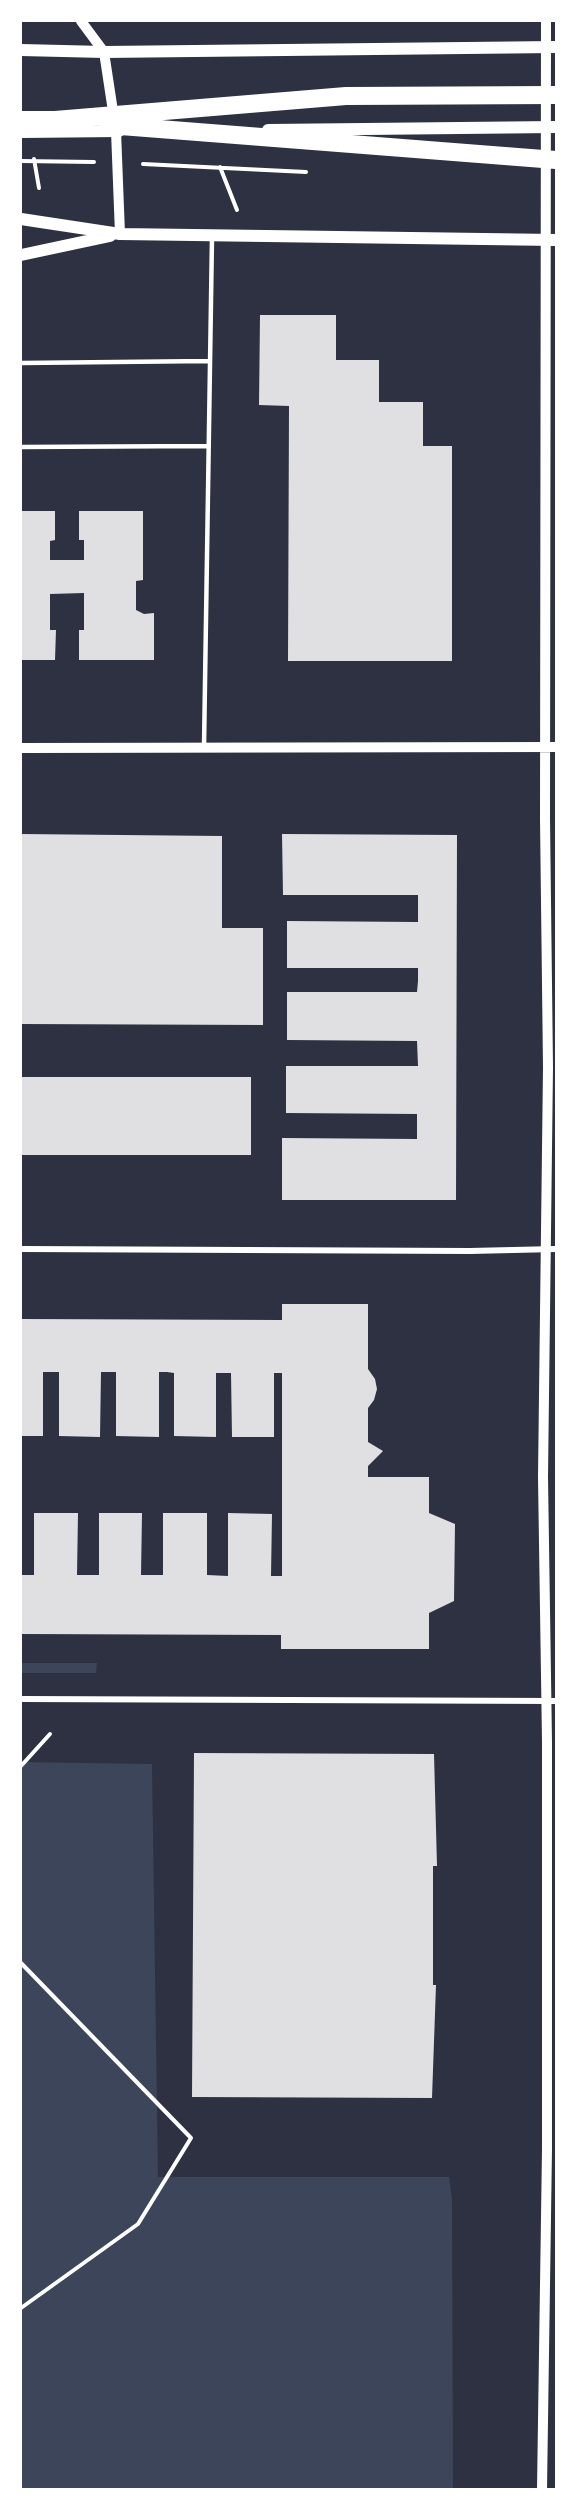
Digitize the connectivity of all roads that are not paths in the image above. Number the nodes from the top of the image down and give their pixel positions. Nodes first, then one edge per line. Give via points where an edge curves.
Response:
1 (81, 21) edge
2 (546, 21) edge
3 (551, 46) edge
4 (21, 50) edge
5 (104, 52) junction
6 (556, 95) edge
7 (21, 120) edge
8 (55, 120) junction
9 (551, 126) edge
10 (21, 132) edge
11 (116, 132) junction
12 (556, 160) edge
13 (21, 219) edge
14 (120, 234) junction
15 (212, 236) junction
16 (551, 240) edge
17 (21, 255) edge
18 (210, 361) junction
19 (21, 363) edge
20 (208, 446) junction
21 (21, 447) edge
22 (204, 747) junction
23 (551, 747) edge
24 (21, 748) edge
25 (21, 1249) edge
26 (551, 1249) edge
27 (21, 1699) edge
28 (551, 1701) edge
29 (552, 2149) edge
30 (542, 2489) edge

1 - 5 street
2 - 3 street
3 - 5 main road
3 - 9 street
4 - 5 main road
5 - 11 street
6 - 8 highway via 346,96
7 - 8 highway
8 - 12 highway
9 - 11 main road
9 - 16 street
10 - 11 main road
11 - 14 street
13 - 14 main road
14 - 15 main road
14 - 17 main road
15 - 16 main road
15 - 18 lane
16 - 23 street
18 - 19 lane
18 - 20 lane
20 - 21 lane
20 - 22 lane
22 - 23 street
22 - 24 street
23 - 26 street
25 - 26 street
26 - 28 street via 543,1478
27 - 28 street
28 - 29 street
29 - 30 street

